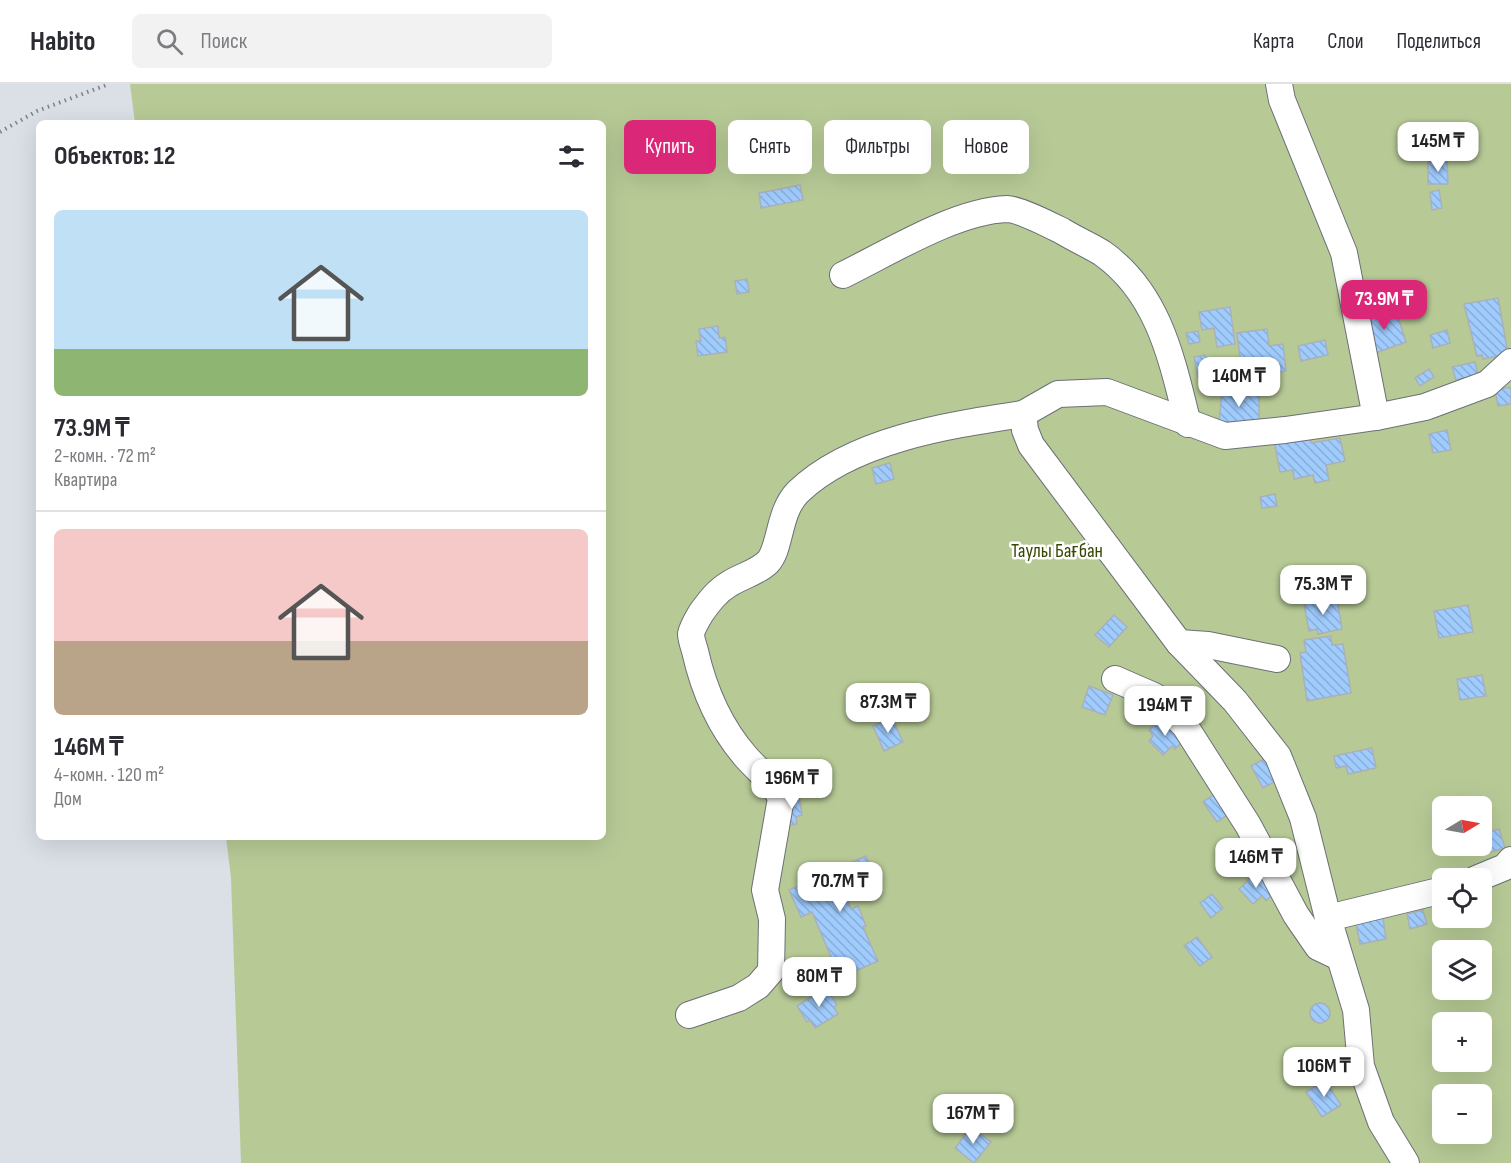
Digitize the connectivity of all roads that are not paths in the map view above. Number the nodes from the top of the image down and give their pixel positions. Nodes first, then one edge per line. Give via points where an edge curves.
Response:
1 (1279, 84) edge
2 (843, 275) dead end
3 (1511, 362) edge
4 (1023, 414) junction
5 (1376, 417) junction
6 (1188, 424) junction
7 (1179, 644) junction
8 (1277, 659) dead end
9 (1115, 679) dead end
10 (1511, 860) edge
11 (1492, 872) edge
12 (1432, 893) edge
13 (1328, 918) junction
14 (1339, 957) junction
15 (689, 1015) dead end
16 (1406, 1163) edge

1 - 5 street via 1344,253
2 - 6 street via 932,230 976,216 1009,209 1052,226 1102,254 1137,286 1163,332
3 - 5 street via 1487,384 1425,407
4 - 6 street via 1058,394 1107,392
4 - 7 street via 1031,445
4 - 15 street via 936,427 849,458 828,470 789,503 769,561 729,583 712,597 700,616 691,634 716,715 730,738 775,786 781,798 765,890 772,919 771,971 758,986 739,998
5 - 6 street via 1225,436
7 - 8 street via 1208,645
7 - 13 street via 1235,701 1278,756 1302,818
9 - 14 street via 1154,696 1185,726 1248,825 1317,947
10 - 11 street
12 - 13 street
13 - 14 street
14 - 16 street via 1356,1010 1361,1066 1380,1122

